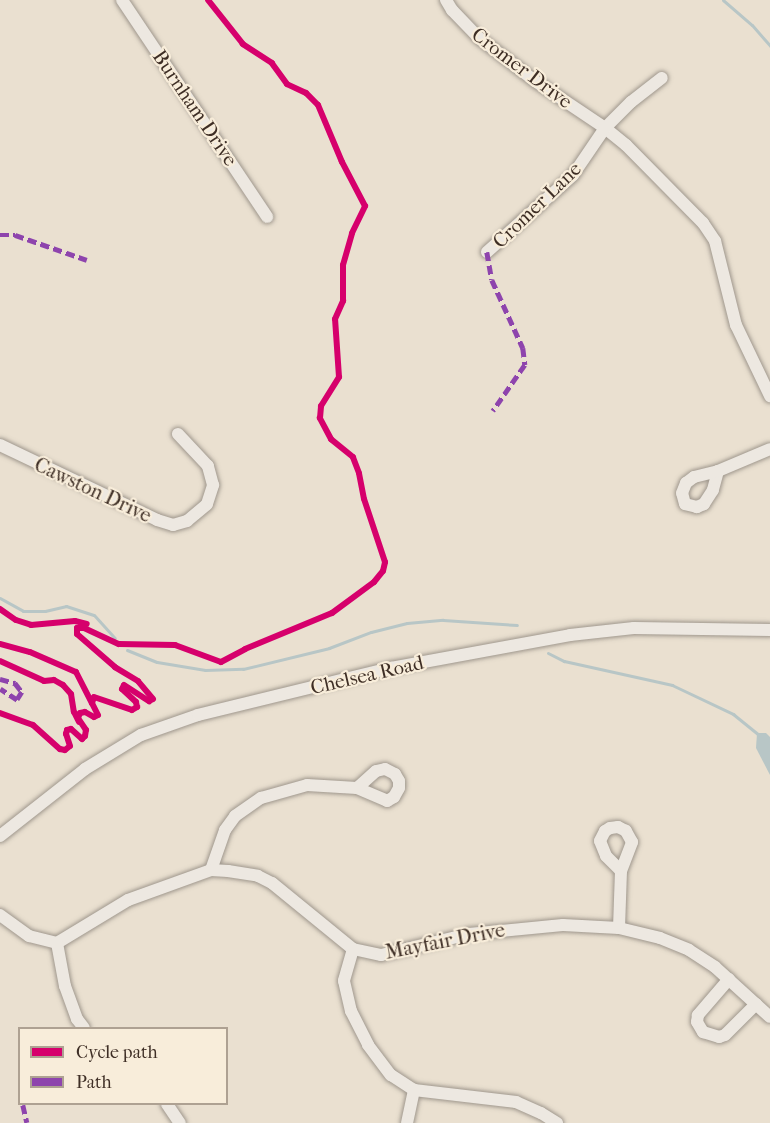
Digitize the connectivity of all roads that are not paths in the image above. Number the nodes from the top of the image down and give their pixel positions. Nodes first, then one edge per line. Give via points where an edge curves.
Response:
1 (122, 0) edge
2 (446, 0) edge
3 (662, 78) dead end
4 (605, 128) junction
5 (267, 217) dead end
6 (487, 252) dead end
7 (770, 396) edge
8 (178, 434) dead end
9 (0, 445) edge
10 (770, 448) edge
11 (718, 471) dead end
12 (770, 630) edge
13 (357, 788) dead end
14 (0, 836) edge
15 (211, 870) junction
16 (621, 871) dead end
17 (0, 915) edge
18 (619, 928) junction
19 (57, 943) junction
20 (353, 949) junction
21 (729, 979) junction
22 (756, 1004) junction
23 (770, 1017) edge
24 (83, 1027) edge
25 (414, 1090) junction
26 (168, 1105) edge
27 (180, 1123) edge
28 (407, 1123) edge
29 (556, 1123) edge

1 - 5 street, Burnham Drive
2 - 4 street, Cromer Drive via 479,38
3 - 4 street, Cromer Lane
4 - 6 street, Cromer Lane via 573,175
4 - 7 street, Cromer Drive via 682,201 715,241 736,325
8 - 9 street, Cawston Drive via 208,466 213,484 207,504 187,521 173,525
10 - 11 street
12 - 14 street, Chelsea Road via 634,628 570,634 391,668 198,715 141,735 85,769
13 - 15 street via 307,785 261,798 235,816 225,830
15 - 19 street, Mayfair Drive via 128,900
15 - 20 street, Mayfair Drive via 258,876 272,883
16 - 18 street
17 - 19 street via 29,936
18 - 20 street, Mayfair Drive via 563,925 511,929 469,934 381,955
18 - 21 street, Mayfair Drive via 689,950
19 - 24 street via 66,986
20 - 25 street via 344,981 351,1011 368,1045 391,1075
21 - 22 street, Mayfair Drive
21 - 22 street via 702,1008 697,1022 704,1032 725,1035
22 - 23 street, Mayfair Drive
25 - 28 street
25 - 29 street via 516,1102
26 - 27 street

